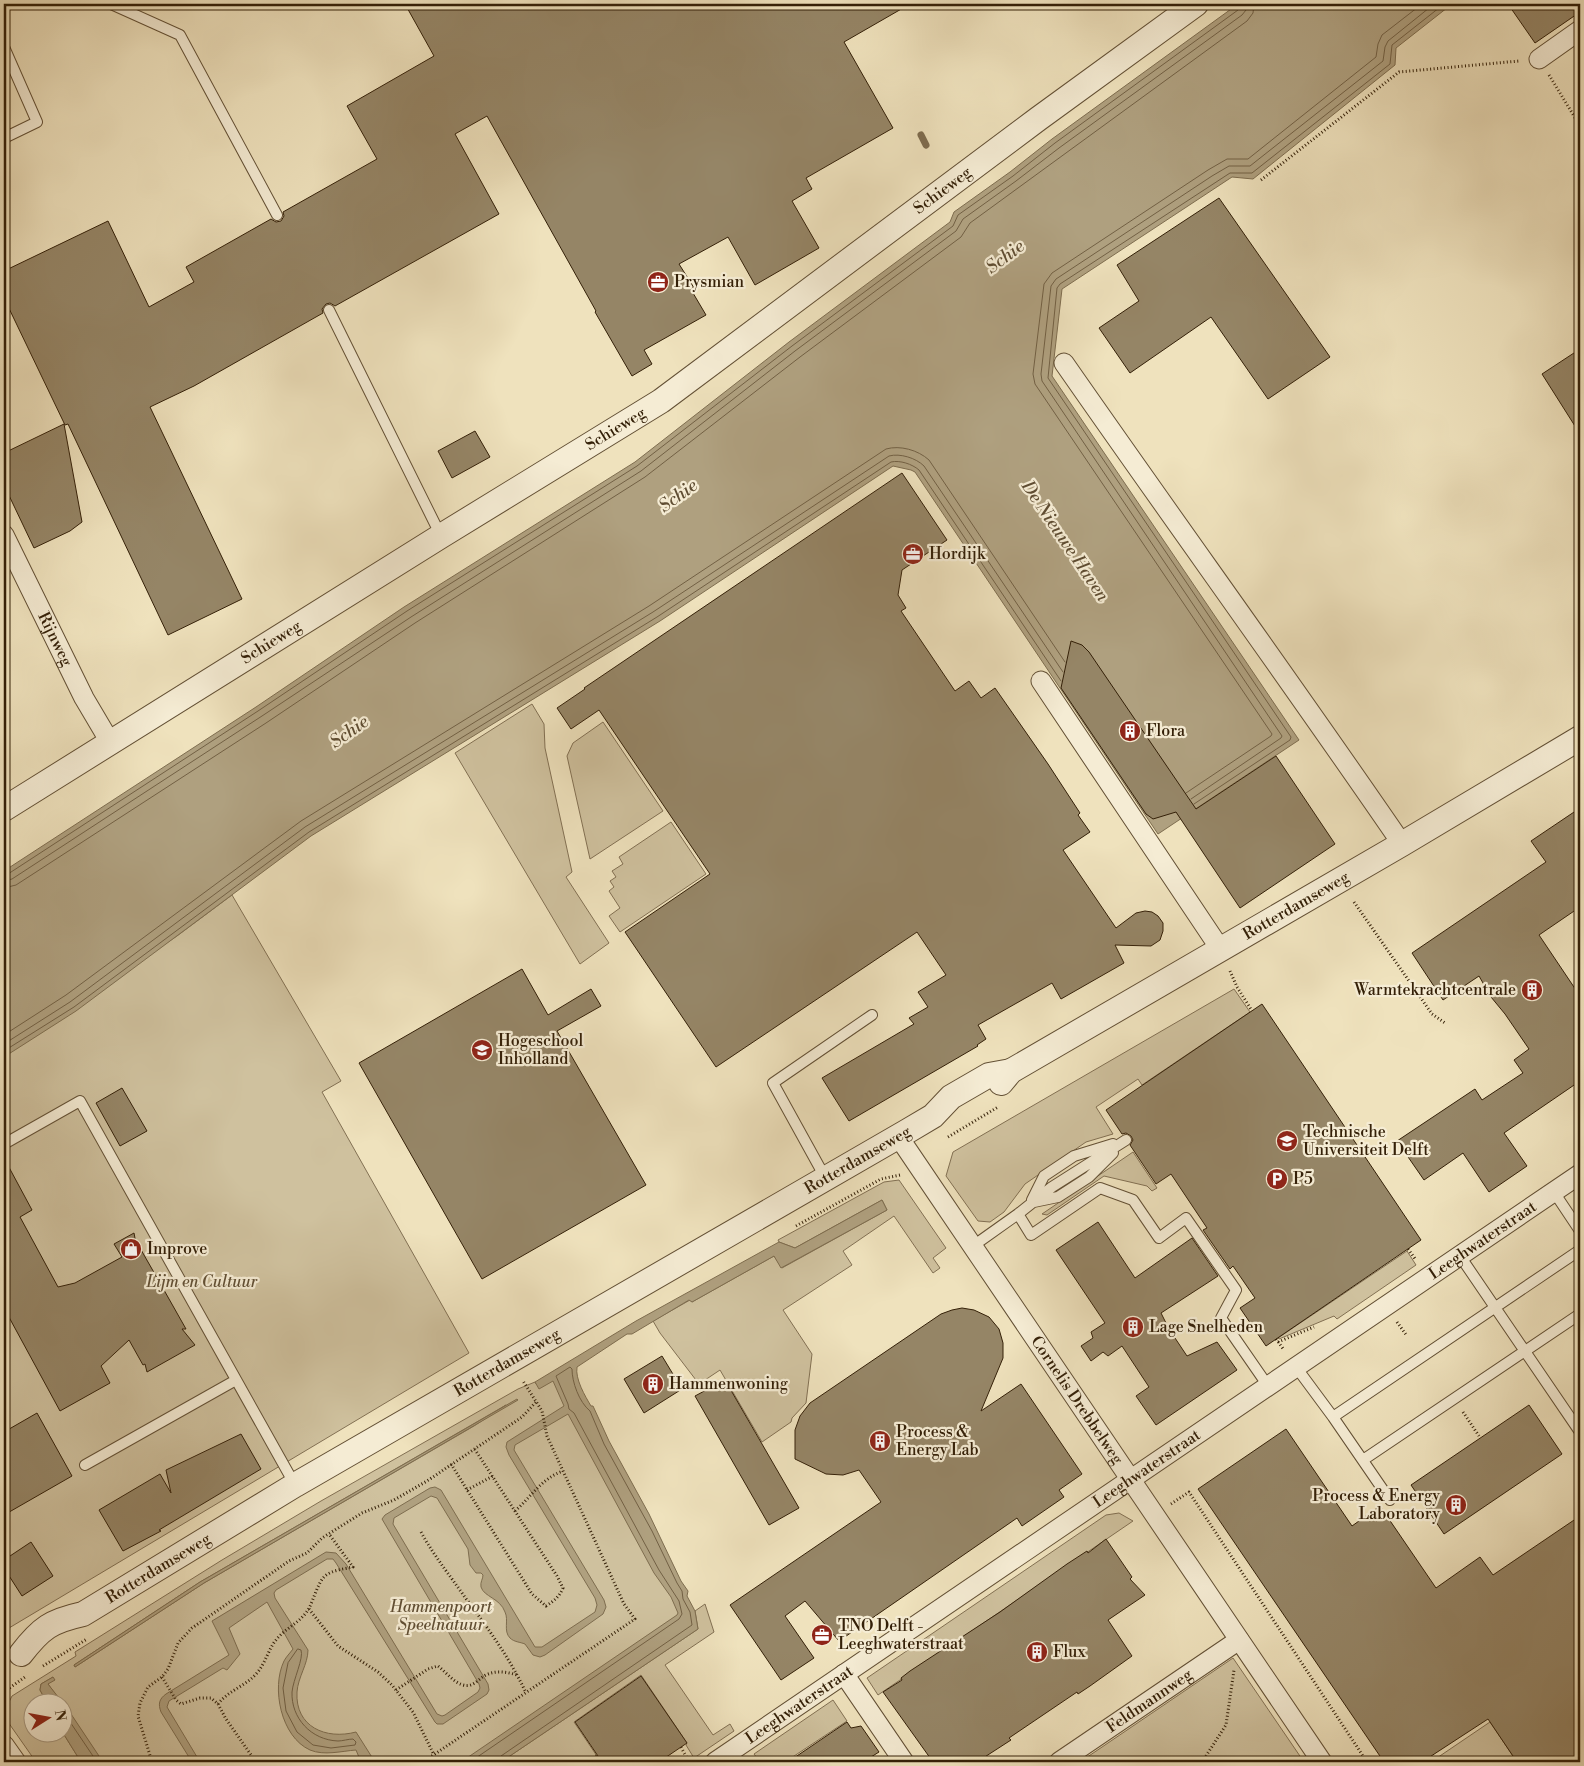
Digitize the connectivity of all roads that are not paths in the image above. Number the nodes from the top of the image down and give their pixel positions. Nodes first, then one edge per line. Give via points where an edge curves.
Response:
1 (111, 4) edge
2 (1196, 4) edge
3 (1580, 30) edge
4 (4, 47) edge
5 (1539, 59) road end
6 (4, 138) edge
7 (277, 215) dead end
8 (329, 310) dead end
9 (1064, 363) dead end
10 (4, 535) edge
11 (441, 536) junction
12 (1041, 681) dead end
13 (1580, 738) edge
14 (110, 742) junction
15 (4, 809) edge
16 (1402, 844) junction
17 (1221, 950) junction
18 (872, 1014) dead end
19 (898, 1136) junction
20 (1126, 1140) dead end
21 (4, 1144) edge
22 (1580, 1174) edge
23 (826, 1179) junction
24 (1554, 1192) junction
25 (1018, 1214) junction
26 (1580, 1231) edge
27 (973, 1246) junction
28 (1580, 1250) edge
29 (1460, 1256) junction
30 (1496, 1308) junction
31 (1580, 1314) edge
32 (1525, 1351) junction
33 (1296, 1367) junction
34 (236, 1380) junction
35 (1268, 1386) junction
36 (1333, 1417) junction
37 (1580, 1432) edge
38 (1363, 1460) junction
39 (85, 1465) dead end
40 (1130, 1480) junction
41 (295, 1485) junction
42 (1390, 1500) dead end
43 (1239, 1640) junction
44 (12, 1660) edge
45 (844, 1674) junction
46 (4, 1745) edge
47 (16, 1762) edge
48 (714, 1762) edge
49 (904, 1762) edge
50 (1059, 1762) edge
51 (1322, 1762) edge

1 - 7 lane via 180,35
2 - 11 street, Schieweg via 661,401
3 - 5 street
4 - 6 lane via 37,122
8 - 11 lane
9 - 16 street
10 - 14 street, Rijnweg via 84,698
11 - 14 street, Schieweg
12 - 17 street
13 - 16 street, Rotterdamseweg
14 - 15 street, Schieweg
16 - 17 street, Rotterdamseweg
17 - 19 street, Rotterdamseweg via 1011,1071 982,1079 951,1097 933,1116
18 - 23 lane via 773,1083
19 - 23 street, Rotterdamseweg
19 - 27 street, Cornelis Drebbelweg
20 - 25 lane via 1067,1176
21 - 34 lane via 80,1101
22 - 24 street, Leeghwaterstraat
23 - 41 street, Rotterdamseweg
24 - 26 lane
24 - 29 street, Leeghwaterstraat
25 - 27 lane
25 - 35 lane via 1031,1235 1100,1188 1133,1200 1159,1238 1186,1218 1236,1290 1221,1318
27 - 40 street, Cornelis Drebbelweg
28 - 30 lane
29 - 30 lane
29 - 33 street, Leeghwaterstraat
30 - 32 lane
30 - 36 lane
31 - 32 lane
32 - 37 lane
32 - 38 lane
33 - 35 street, Leeghwaterstraat
33 - 36 lane
34 - 39 lane
34 - 41 lane
35 - 40 street, Leeghwaterstraat
36 - 38 lane
38 - 42 lane
40 - 43 street, Cornelis Drebbelweg
40 - 45 street, Leeghwaterstraat
41 - 44 street, Rotterdamseweg via 83,1614 70,1633 43,1649
43 - 50 street, Feldmannweg
43 - 51 street, Cornelis Drebbelweg
45 - 48 street, Leeghwaterstraat
45 - 49 street
46 - 47 street

